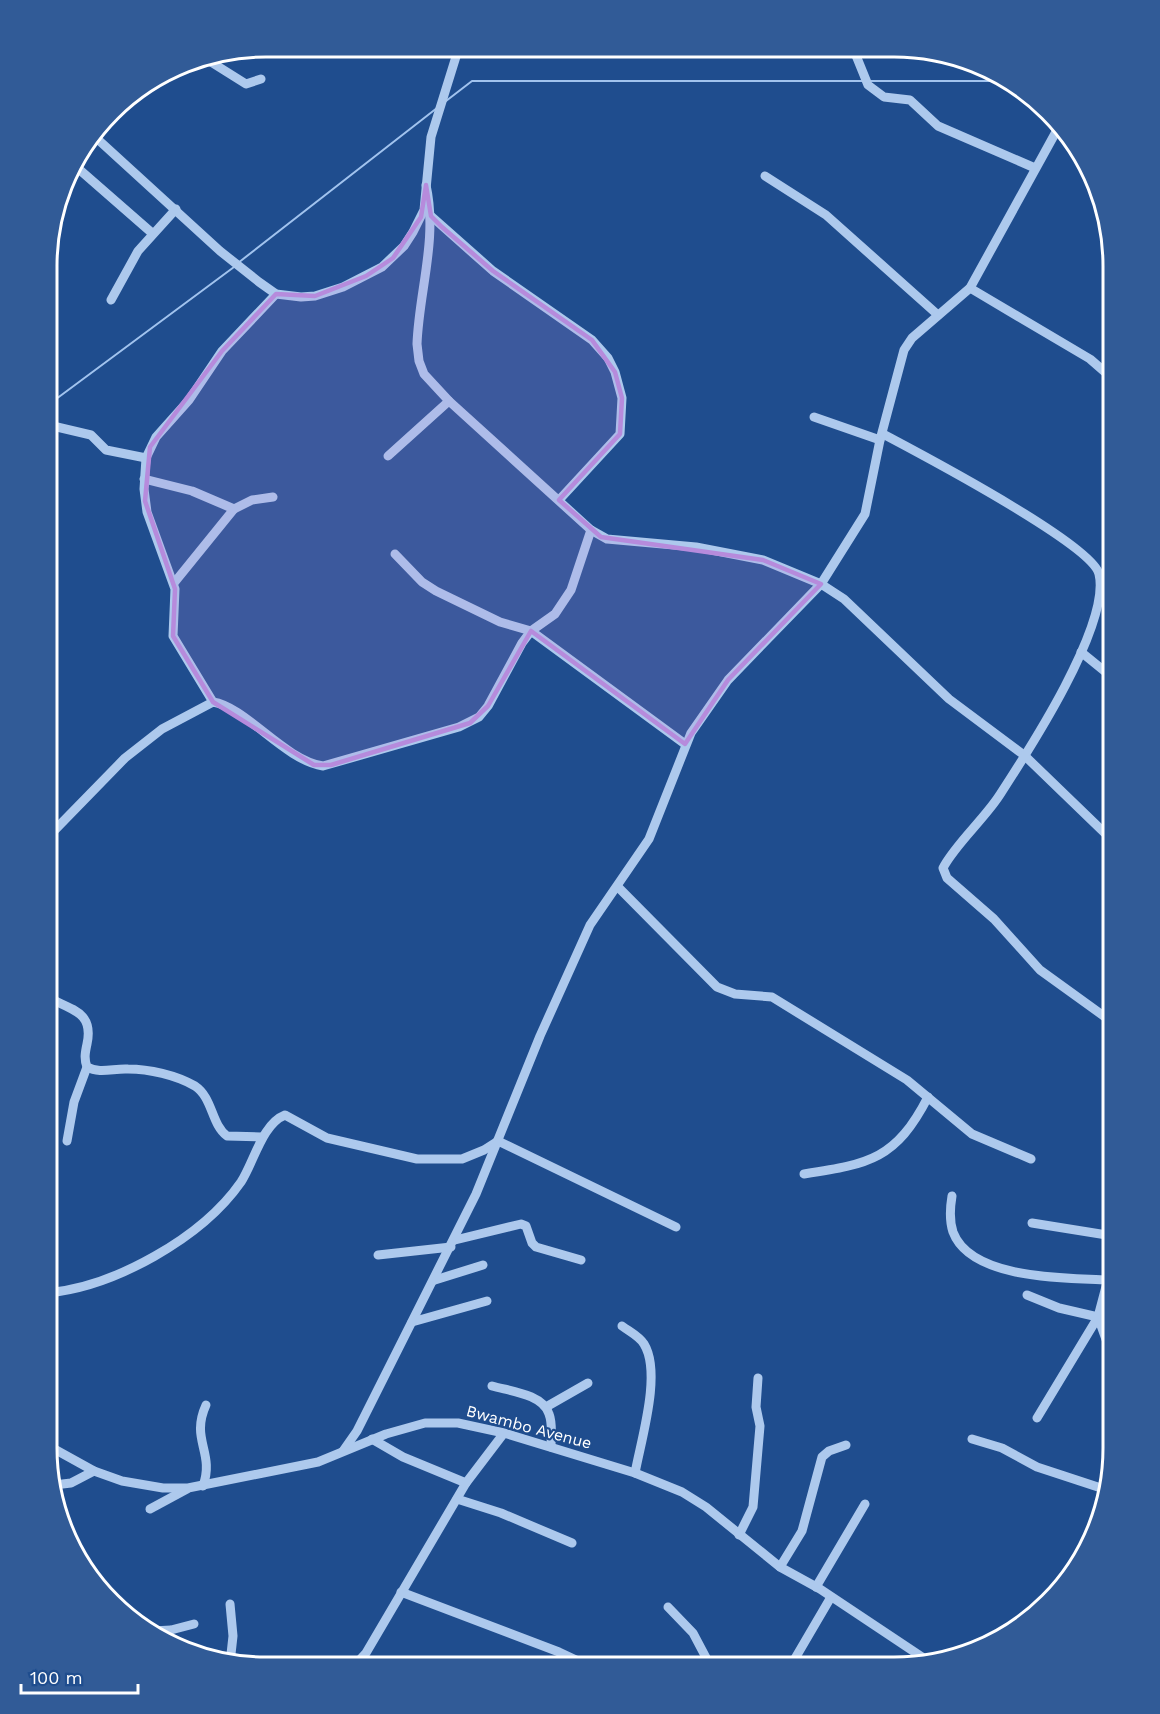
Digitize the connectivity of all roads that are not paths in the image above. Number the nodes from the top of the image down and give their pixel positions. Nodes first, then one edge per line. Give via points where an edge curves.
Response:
1 (456, 57) edge
2 (857, 57) edge
3 (214, 64) edge
4 (261, 79) dead end
5 (1055, 133) edge
6 (99, 140) edge
7 (1035, 168) junction
8 (81, 171) edge
9 (765, 176) dead end
10 (426, 185) junction
11 (176, 209) junction
12 (431, 216) junction
13 (152, 233) junction
14 (970, 288) junction
15 (276, 294) junction
16 (111, 300) dead end
17 (938, 315) junction
18 (1103, 370) edge
19 (449, 401) junction
20 (814, 417) dead end
21 (57, 428) edge
22 (881, 437) junction
23 (388, 456) dead end
24 (146, 458) junction
25 (144, 479) junction
26 (273, 497) dead end
27 (559, 500) junction
28 (234, 509) junction
29 (591, 530) junction
30 (395, 554) dead end
31 (174, 583) junction
32 (821, 584) junction
33 (531, 631) junction
34 (1081, 652) junction
35 (1103, 670) edge
36 (213, 702) junction
37 (685, 744) junction
38 (1024, 755) junction
39 (57, 828) edge
40 (1103, 831) edge
41 (618, 886) junction
42 (57, 1002) edge
43 (1103, 1016) edge
44 (87, 1067) junction
45 (928, 1097) junction
46 (261, 1137) junction
47 (67, 1141) dead end
48 (498, 1141) junction
49 (1032, 1159) dead end
50 (804, 1174) dead end
51 (952, 1196) dead end
52 (1032, 1223) dead end
53 (676, 1227) dead end
54 (1103, 1234) edge
55 (453, 1244) junction
56 (378, 1255) dead end
57 (581, 1260) dead end
58 (483, 1265) dead end
59 (1103, 1279) edge
60 (435, 1280) junction
61 (57, 1292) edge
62 (1027, 1295) dead end
63 (487, 1300) dead end
64 (1103, 1302) edge
65 (1098, 1317) junction
66 (412, 1322) junction
67 (622, 1326) dead end
68 (1103, 1331) edge
69 (758, 1378) dead end
70 (588, 1383) dead end
71 (492, 1386) dead end
72 (206, 1405) dead end
73 (546, 1407) junction
74 (1037, 1418) dead end
75 (504, 1433) junction
76 (372, 1439) junction
77 (972, 1439) dead end
78 (846, 1445) dead end
79 (551, 1447) junction
80 (57, 1451) edge
81 (343, 1451) junction
82 (94, 1472) junction
83 (636, 1473) junction
84 (466, 1483) junction
85 (60, 1484) edge
86 (203, 1486) junction
87 (1099, 1487) edge
88 (188, 1488) junction
89 (457, 1499) junction
90 (865, 1504) dead end
91 (150, 1509) dead end
92 (739, 1535) junction
93 (572, 1543) dead end
94 (780, 1567) junction
95 (816, 1587) junction
96 (401, 1592) junction
97 (831, 1597) junction
98 (230, 1604) dead end
99 (668, 1607) dead end
100 (194, 1624) dead end
101 (164, 1630) edge
102 (231, 1654) edge
103 (919, 1655) edge
104 (362, 1657) edge
105 (570, 1657) edge
106 (706, 1657) edge
107 (795, 1657) edge

1 - 10 street via 431,137
2 - 7 street via 868,85 884,97 910,100 938,126
3 - 4 street via 246,84
5 - 7 street
6 - 11 street
7 - 14 street
8 - 13 street
9 - 17 street via 826,215
10 - 12 street
10 - 15 street via 424,210 414,232 382,267 315,296
11 - 13 street
11 - 15 street via 220,251
12 - 19 street via 417,344 424,374
12 - 27 street via 493,271 592,340 615,372 622,398 620,434
13 - 16 street
14 - 17 street
14 - 18 street
15 - 24 street via 222,351 189,400 156,437
17 - 22 street via 904,350
19 - 23 street
19 - 27 street
20 - 22 street
21 - 24 street via 91,435 106,450
22 - 32 street via 865,514
22 - 34 street via 986,492 1064,540 1091,562 1099,572 1097,605
24 - 25 street
25 - 28 street via 192,490
25 - 31 street via 147,512
26 - 28 street
27 - 29 street
28 - 31 street
29 - 32 street via 607,539 696,547 763,560
29 - 33 street via 571,590 555,614
30 - 33 street via 436,591 500,622
31 - 36 street via 173,636
32 - 37 street via 728,680
32 - 38 street via 844,599 949,699
33 - 36 street via 488,706 470,723 331,765 314,765 302,759 230,709
33 - 37 street
34 - 35 street
34 - 38 street
36 - 39 street via 162,729 125,758
37 - 41 street via 649,839
38 - 40 street
38 - 43 street via 998,798 943,871 1047,976
41 - 45 street via 717,987 735,994 772,997
41 - 48 street via 590,925
42 - 44 street via 88,1022 84,1055
44 - 46 street via 94,1071 127,1068 175,1077 203,1094 227,1136
44 - 47 street via 74,1102
45 - 49 street via 972,1134
45 - 50 street via 909,1132 883,1153 864,1162
46 - 48 street via 285,1115 327,1138 417,1159 462,1159
46 - 61 street via 257,1154 235,1190 184,1236 116,1275
48 - 53 street
48 - 55 street
51 - 59 street via 953,1232 958,1243 976,1257 1022,1273
52 - 54 street
55 - 56 street
55 - 57 street via 521,1224 526,1226 536,1247
55 - 60 street
58 - 60 street
60 - 66 street
62 - 65 street
63 - 66 street
64 - 65 street
65 - 68 street
65 - 74 street
66 - 81 street
67 - 83 street via 644,1344 651,1367
69 - 92 street via 756,1407 760,1426 753,1507
70 - 73 street
71 - 73 street
72 - 86 street via 199,1428 208,1463
73 - 79 street
75 - 76 street, Bwambo Avenue via 435,1422
75 - 79 street, Bwambo Avenue
75 - 84 street
76 - 81 street, Bwambo Avenue
76 - 84 street via 403,1457
77 - 87 street via 1002,1448 1037,1467
78 - 94 street via 822,1457 802,1531
79 - 83 street, Bwambo Avenue
80 - 82 street, Bwambo Avenue
81 - 86 street, Bwambo Avenue via 298,1467
82 - 85 street
82 - 88 street, Bwambo Avenue via 142,1485
83 - 92 street, Bwambo Avenue via 682,1492
84 - 89 street
86 - 88 street, Bwambo Avenue
88 - 91 street
89 - 93 street
89 - 96 street
90 - 95 street
92 - 94 street, Bwambo Avenue
94 - 95 street, Bwambo Avenue
95 - 97 street, Bwambo Avenue
96 - 104 street
96 - 105 street
97 - 103 street, Bwambo Avenue
97 - 107 street
98 - 102 street
99 - 106 street via 693,1633
100 - 101 street

